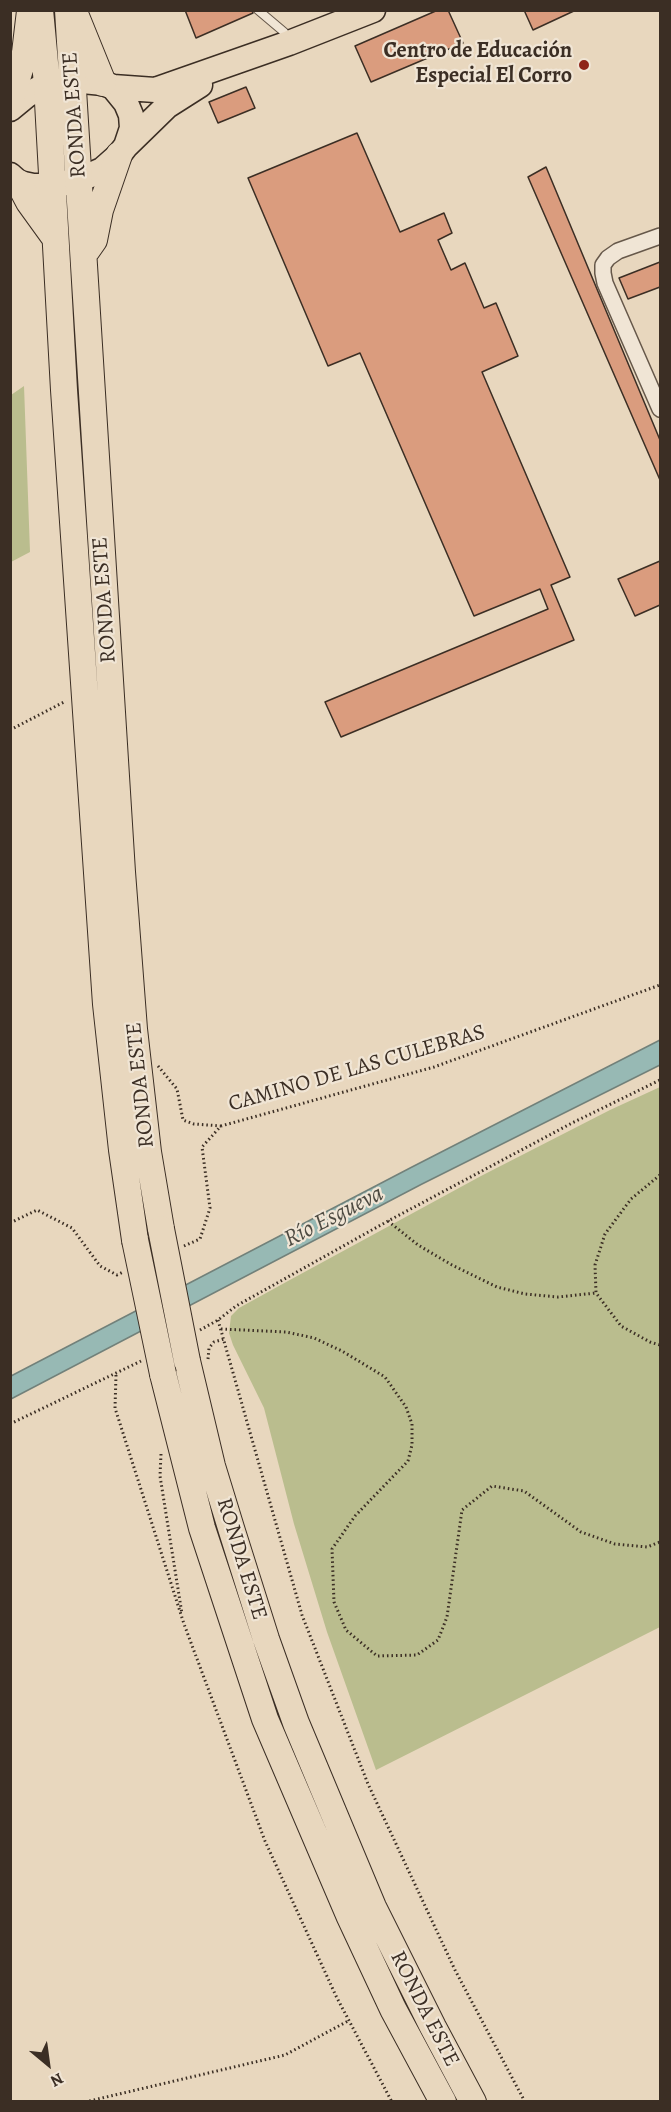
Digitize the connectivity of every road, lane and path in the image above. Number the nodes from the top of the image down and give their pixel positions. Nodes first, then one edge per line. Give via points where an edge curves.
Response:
1 (30, 10) edge
2 (40, 10) edge
3 (68, 10) edge
4 (74, 10) edge
5 (258, 10) edge
6 (373, 10) edge
7 (289, 43) junction
8 (234, 63) junction
9 (72, 80) junction
10 (47, 84) junction
11 (108, 85) junction
12 (11, 94) edge
13 (122, 151) junction
14 (15, 179) edge
15 (79, 180) junction
16 (52, 186) junction
17 (660, 236) edge
18 (55, 238) junction
19 (83, 255) junction
20 (660, 409) edge
21 (64, 702) dead end
22 (10, 730) edge
23 (660, 985) edge
24 (155, 1062) dead end
25 (660, 1080) edge
26 (220, 1126) junction
27 (660, 1175) edge
28 (388, 1221) junction
29 (10, 1223) edge
30 (179, 1248) dead end
31 (127, 1271) dead end
32 (596, 1293) junction
33 (221, 1329) junction
34 (224, 1339) junction
35 (660, 1345) edge
36 (197, 1360) junction
37 (10, 1424) edge
38 (161, 1454) dead end
39 (660, 1542) edge
40 (184, 1624) junction
41 (348, 2021) junction
42 (85, 2102) edge
43 (392, 2102) edge
44 (443, 2102) edge
45 (473, 2102) edge
46 (525, 2102) edge

1 - 12 highway via 25,53
2 - 10 highway, RONDA ESTE
3 - 9 highway, RONDA ESTE
4 - 11 highway
5 - 7 lane via 284,32
6 - 7 main road
7 - 8 main road
8 - 11 main road via 155,90
8 - 13 main road via 167,106
9 - 10 main road
9 - 11 main road
9 - 15 highway, RONDA ESTE
10 - 12 main road via 27,95
10 - 16 highway, RONDA ESTE
11 - 13 main road via 131,115 132,128
13 - 15 main road via 102,170
13 - 19 highway via 100,210 94,240
14 - 16 main road via 33,186
14 - 18 highway
15 - 16 main road
15 - 19 highway, RONDA ESTE
16 - 18 highway, RONDA ESTE
17 - 20 street via 618,251 603,265 605,283
18 - 44 highway, RONDA ESTE, bridge via 106,1004 135,1240 163,1374 202,1528 265,1719 349,1916
19 - 36 highway, RONDA ESTE, bridge via 134,1029 160,1229
21 - 22 path
23 - 26 path, CAMINO DE LAS CULEBRAS via 434,1067
24 - 26 path via 177,1089 183,1120
25 - 28 path
26 - 30 path, CAMINO DE LAS CULEBRAS via 202,1147 210,1208 200,1239
27 - 32 path via 631,1199 605,1234 595,1265
28 - 32 path via 418,1245 497,1287 558,1297
28 - 33 path via 236,1306 218,1320
29 - 31 path via 37,1210 72,1228 100,1266 117,1275
32 - 35 path via 621,1326
33 - 34 path
33 - 39 path via 286,1332 314,1338 342,1350 384,1377 406,1407 412,1424 408,1461 355,1516 332,1549 334,1602 346,1630 377,1656 417,1655 438,1640 447,1617 462,1510 492,1486 524,1491 581,1532 615,1544 647,1547
34 - 36 path via 214,1342
34 - 46 path via 302,1615 360,1763 455,1970
36 - 45 highway, RONDA ESTE via 212,1466 296,1723 373,1907
37 - 40 path via 116,1375 115,1408
38 - 40 path via 160,1476
40 - 41 path via 265,1841
41 - 42 path via 285,2055
41 - 43 path

